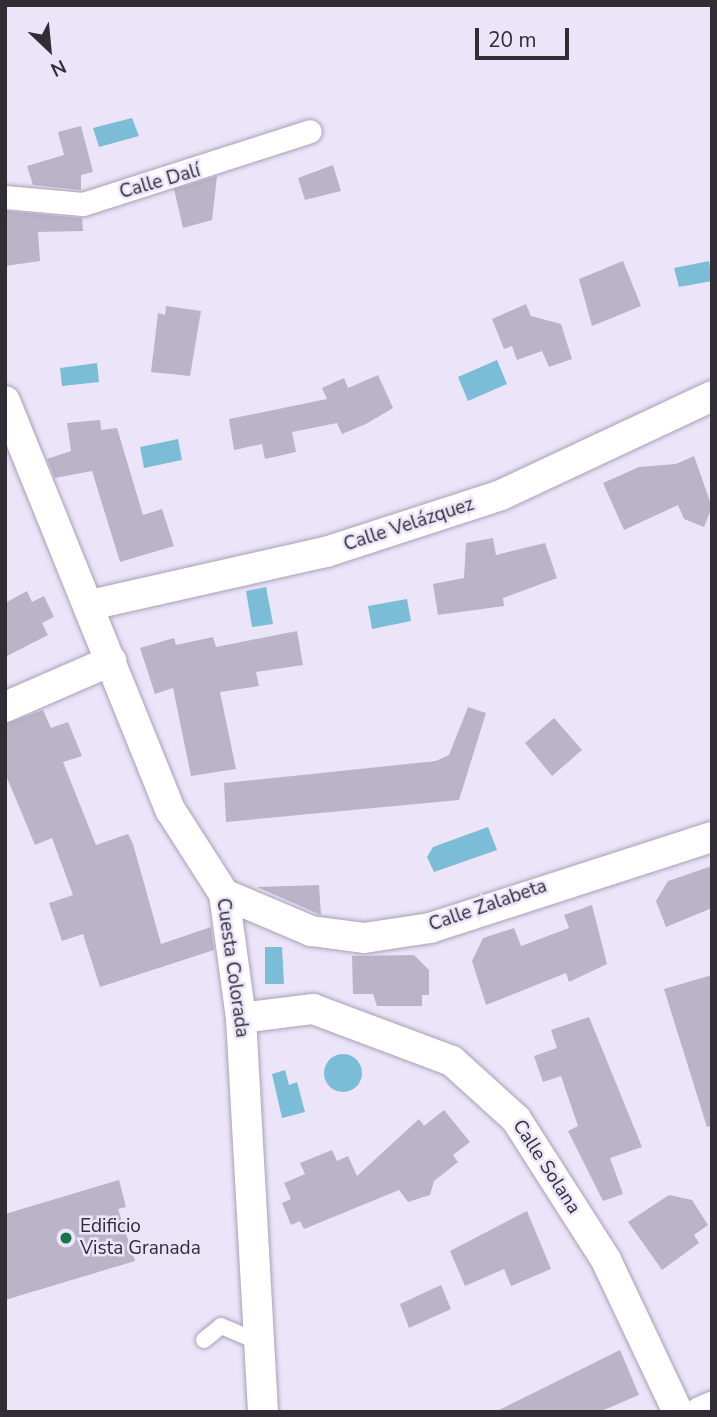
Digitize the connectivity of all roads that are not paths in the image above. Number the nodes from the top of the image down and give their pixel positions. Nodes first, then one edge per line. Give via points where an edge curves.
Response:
1 (310, 131) dead end
2 (5, 197) edge
3 (712, 397) edge
4 (5, 401) edge
5 (90, 605) junction
6 (111, 662) junction
7 (5, 707) edge
8 (712, 837) edge
9 (224, 894) junction
10 (241, 1018) junction
11 (204, 1340) dead end
12 (257, 1341) junction
13 (712, 1406) edge
14 (263, 1412) edge
15 (678, 1412) edge
16 (700, 1412) edge

1 - 2 street, Calle Dalí via 83,204
3 - 5 street, Calle Velázquez via 501,495 326,552
4 - 5 street, Cuesta Colorada
5 - 6 street, Cuesta Colorada
6 - 7 street
6 - 9 street, Cuesta Colorada via 171,811
8 - 9 street, Calle Zalabeta via 430,928 364,938 311,931
9 - 10 street, Cuesta Colorada
10 - 12 street, Cuesta Colorada
10 - 15 street, Calle Solana via 313,1009 452,1061 516,1119 607,1260
11 - 12 lane via 220,1326
12 - 14 street, Cuesta Colorada
13 - 16 street

